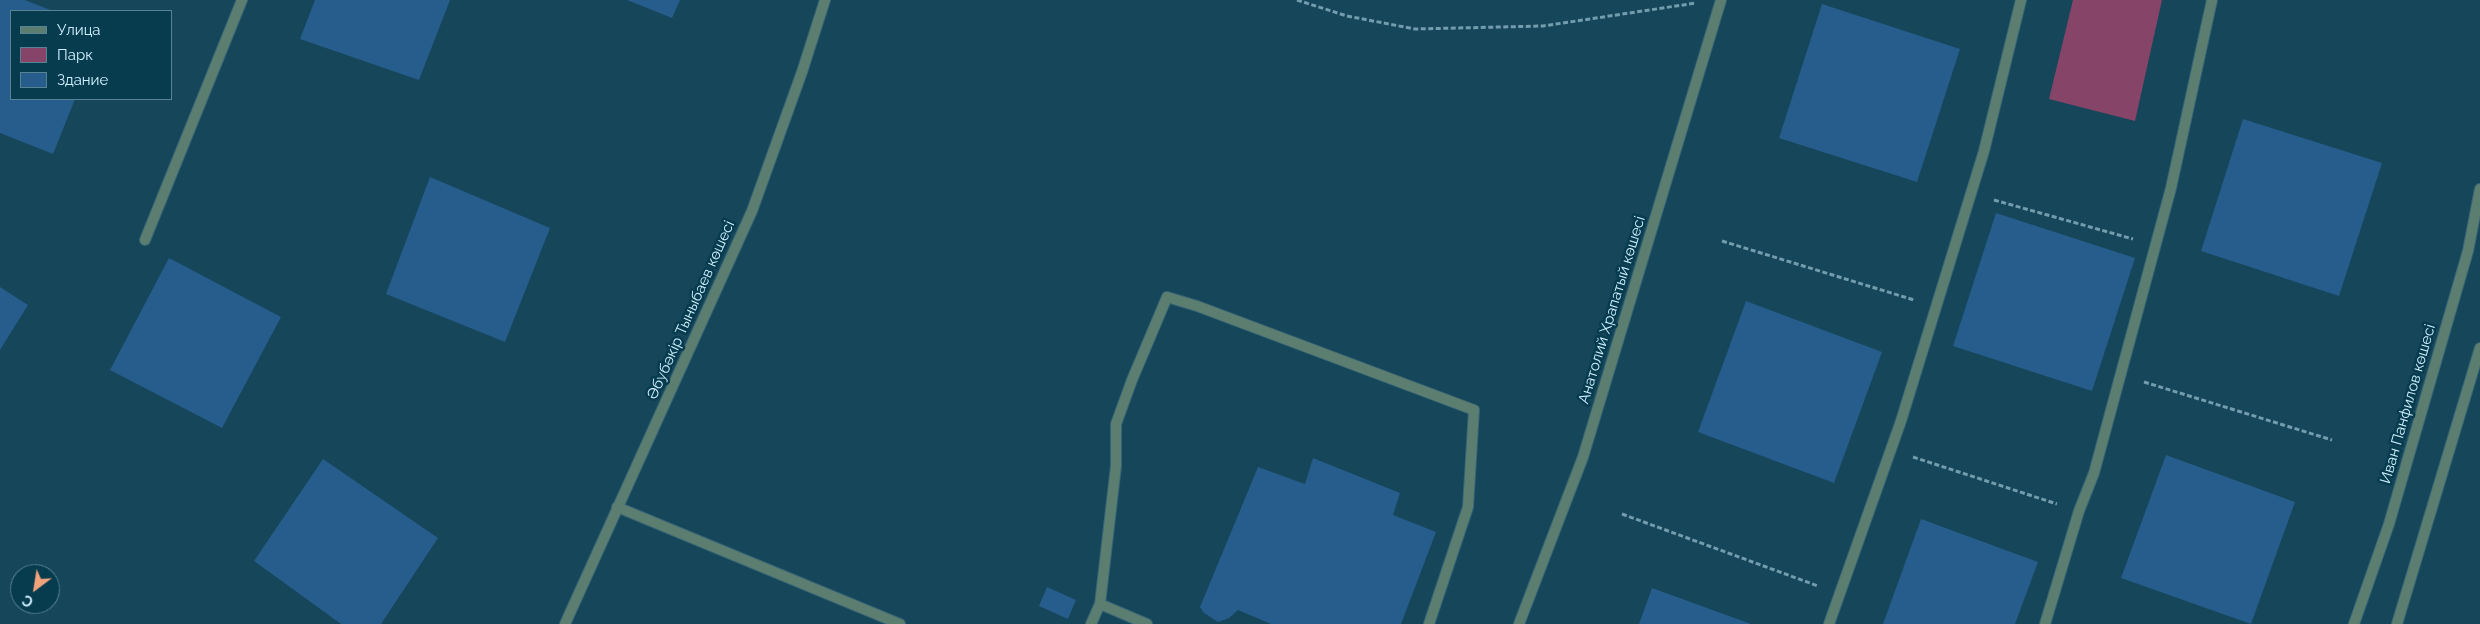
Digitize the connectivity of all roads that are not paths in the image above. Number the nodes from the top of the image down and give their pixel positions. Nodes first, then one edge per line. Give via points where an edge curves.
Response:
1 (242, 0) edge
2 (825, 0) edge
3 (1721, 0) edge
4 (2021, 0) edge
5 (2212, 0) edge
6 (2480, 189) edge
7 (145, 240) dead end
8 (2480, 348) edge
9 (617, 507) junction
10 (1100, 604) junction
11 (565, 624) edge
12 (900, 624) edge
13 (1091, 624) edge
14 (1147, 624) edge
15 (1428, 624) edge
16 (1519, 624) edge
17 (1829, 624) edge
18 (2045, 624) edge
19 (2354, 624) edge
20 (2397, 624) edge

1 - 7 street
2 - 9 street, Әбубәкір Тыныбаев көшесі via 752,211
3 - 16 street, Анатолий Храпатый көшесі via 1583,457
4 - 17 street via 1984,151 1891,450
5 - 18 street via 2171,188 2094,473 2079,511
6 - 19 street, Иван Панфилов көшесі via 2463,270 2389,524
8 - 20 street
9 - 11 street, Әбубәкір Тыныбаев көшесі
9 - 12 street
10 - 13 street
10 - 14 street
10 - 15 street via 1116,466 1116,424 1167,297 1474,410 1468,507

